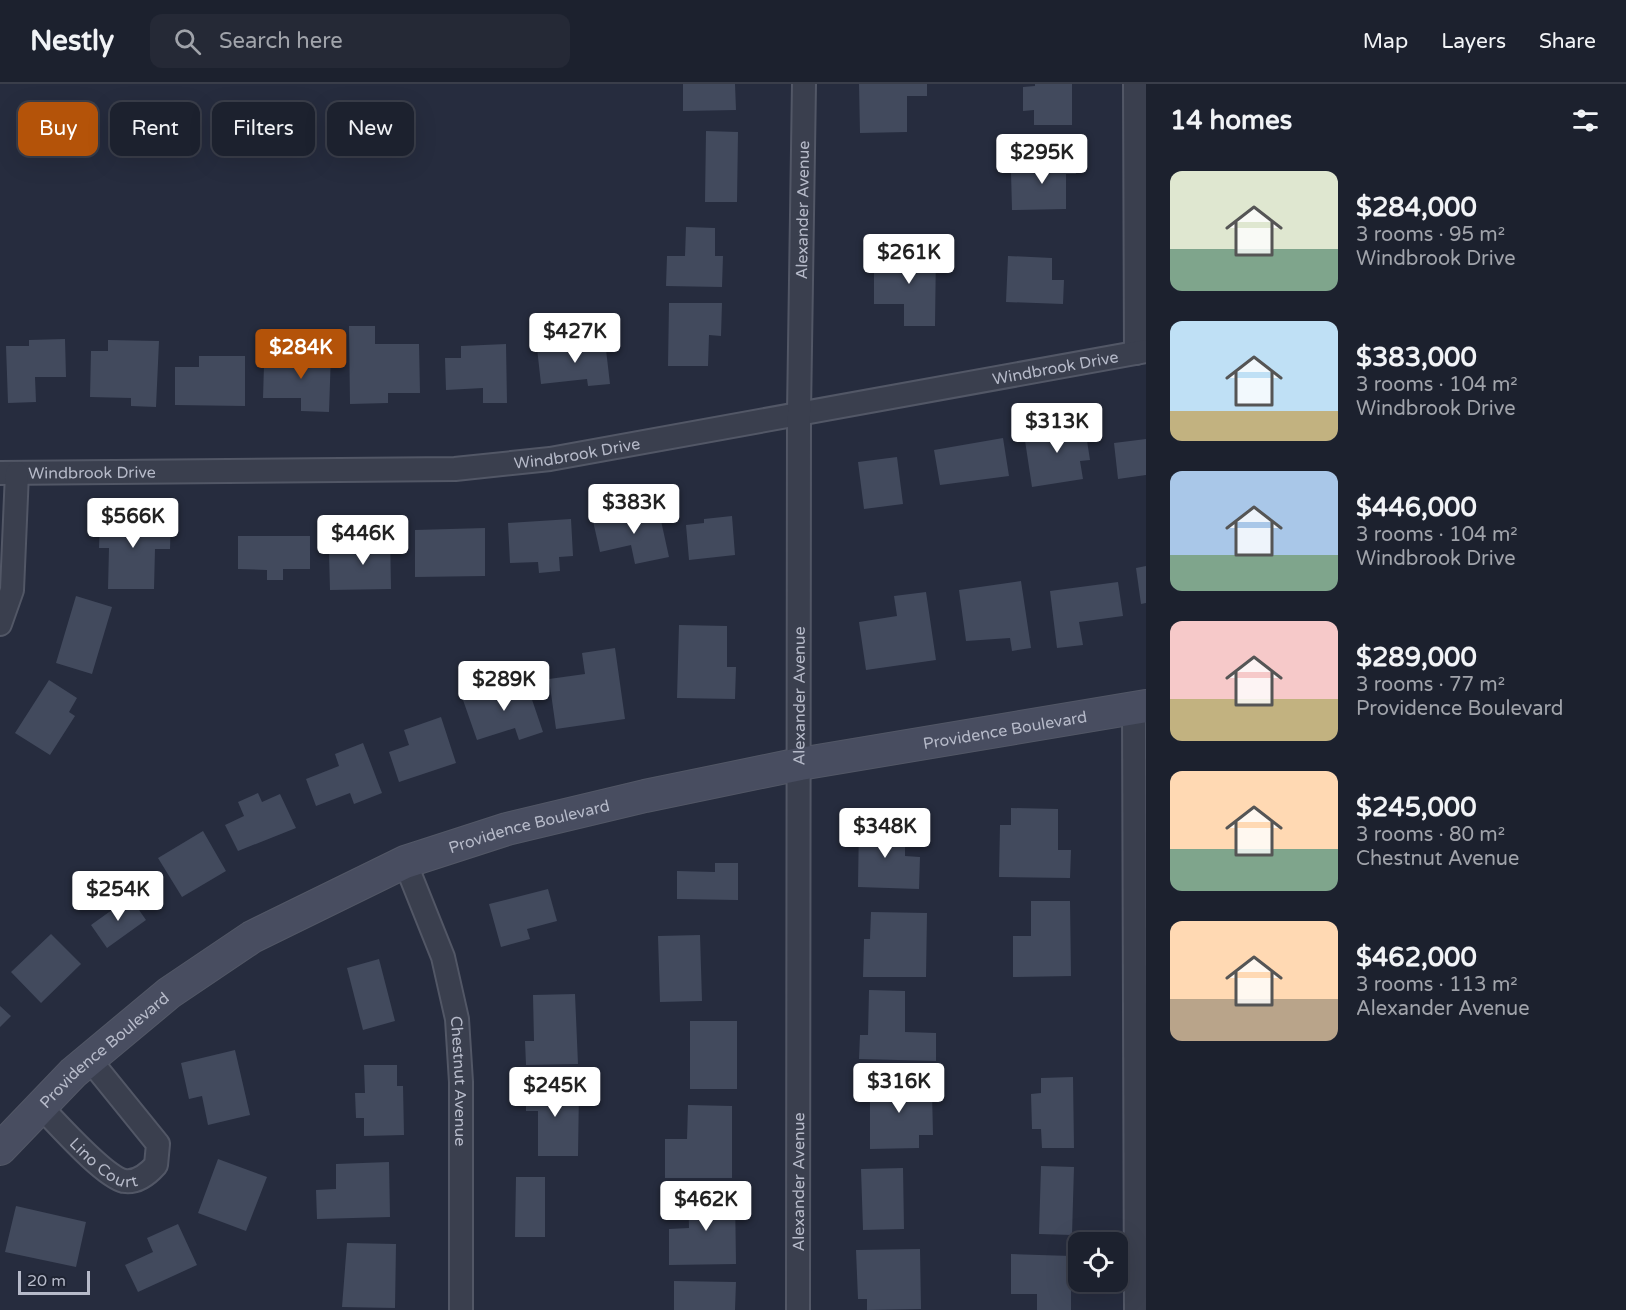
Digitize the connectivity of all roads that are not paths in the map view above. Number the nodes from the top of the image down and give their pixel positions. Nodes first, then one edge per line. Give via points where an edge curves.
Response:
1 (804, 84) edge
2 (1135, 84) edge
3 (1141, 352) edge
4 (799, 412) junction
5 (9, 473) edge
6 (0, 624) edge
7 (1140, 707) edge
8 (800, 764) junction
9 (405, 862) junction
10 (90, 1060) junction
11 (40, 1106) junction
12 (0, 1149) edge
13 (461, 1310) edge
14 (798, 1310) edge
15 (1136, 1310) edge

1 - 4 street, Alexander Avenue
2 - 3 street
3 - 4 street, Windbrook Drive
4 - 5 street, Windbrook Drive via 550,459 455,470
4 - 8 street, Alexander Avenue
5 - 6 street via 12,590
7 - 8 main road, Providence Boulevard
7 - 15 street
8 - 9 main road, Providence Boulevard via 507,829
8 - 14 street, Alexander Avenue
9 - 10 main road, Providence Boulevard via 252,937 169,993
9 - 13 street, Chestnut Avenue via 443,957 457,1019 461,1082
10 - 11 main road, Providence Boulevard
10 - 11 street, Lino Court via 158,1144 156,1165 147,1174 124,1181 108,1174
11 - 12 main road, Providence Boulevard

